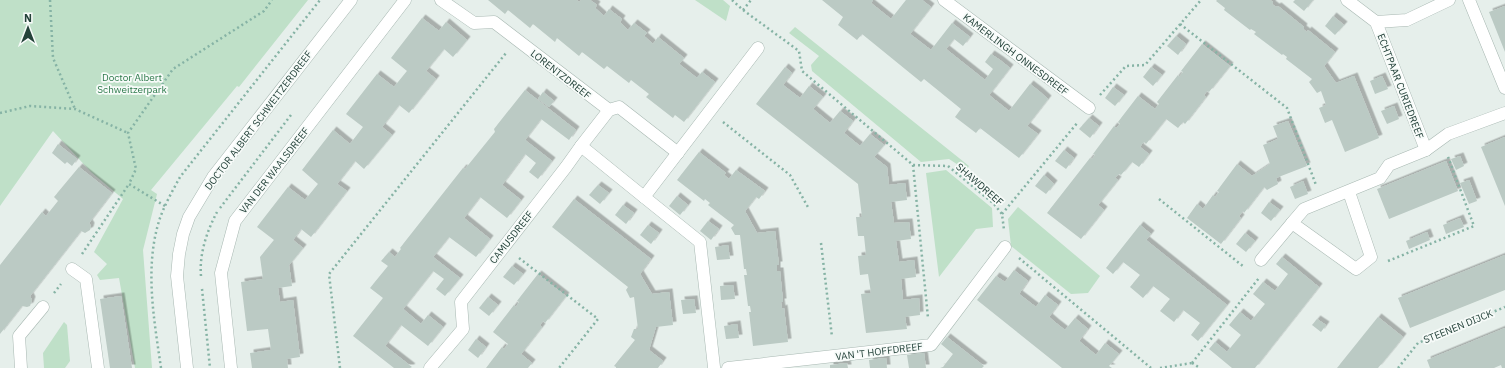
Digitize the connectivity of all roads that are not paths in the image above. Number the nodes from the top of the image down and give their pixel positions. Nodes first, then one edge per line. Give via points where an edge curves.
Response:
1 (350, 0) edge
2 (404, 0) edge
3 (441, 0) edge
4 (944, 0) edge
5 (1347, 0) edge
6 (1449, 0) edge
7 (1469, 0) edge
8 (1376, 22) junction
9 (758, 48) dead end
10 (1505, 88) edge
11 (1089, 108) dead end
12 (609, 110) junction
13 (1505, 113) edge
14 (581, 146) junction
15 (1426, 150) junction
16 (678, 153) junction
17 (1349, 192) junction
18 (644, 197) junction
19 (1292, 223) junction
20 (1005, 247) road end
21 (1261, 260) road end
22 (72, 269) road end
23 (43, 307) road end
24 (21, 368) edge
25 (98, 368) edge
26 (187, 368) edge
27 (231, 368) edge
28 (430, 368) edge
29 (720, 368) edge

1 - 26 street, DOCTOR ALBERT SCHWEITZERDREEF via 213,177 189,217 183,234 177,276
2 - 27 street, VAN DER WAALSDREEF via 235,221 220,273
3 - 12 street, LORENTZDREEF via 474,23 494,22
4 - 11 street, KAMERLINGH ONNESDREEF
5 - 8 street
6 - 8 street via 1407,20
7 - 10 street
8 - 15 street, ECHTPAAR CURIEDREEF
9 - 16 street
12 - 14 street, CAMUSDREEF
12 - 16 street, LORENTZDREEF via 619,107
13 - 15 street, ECHTPAAR CURIEDREEF via 1448,134
14 - 18 street
14 - 28 street, CAMUSDREEF via 461,302 463,330
15 - 17 street, ECHTPAAR CURIEDREEF via 1389,165 1380,178
16 - 18 street
17 - 19 street, ECHTPAAR CURIEDREEF via 1304,209
17 - 19 street via 1371,257 1356,269
18 - 29 street via 700,242
19 - 21 street, ECHTPAAR CURIEDREEF
20 - 29 street, VAN 'T HOFFDREEF via 931,345
22 - 25 street via 86,279
23 - 24 street via 19,336

